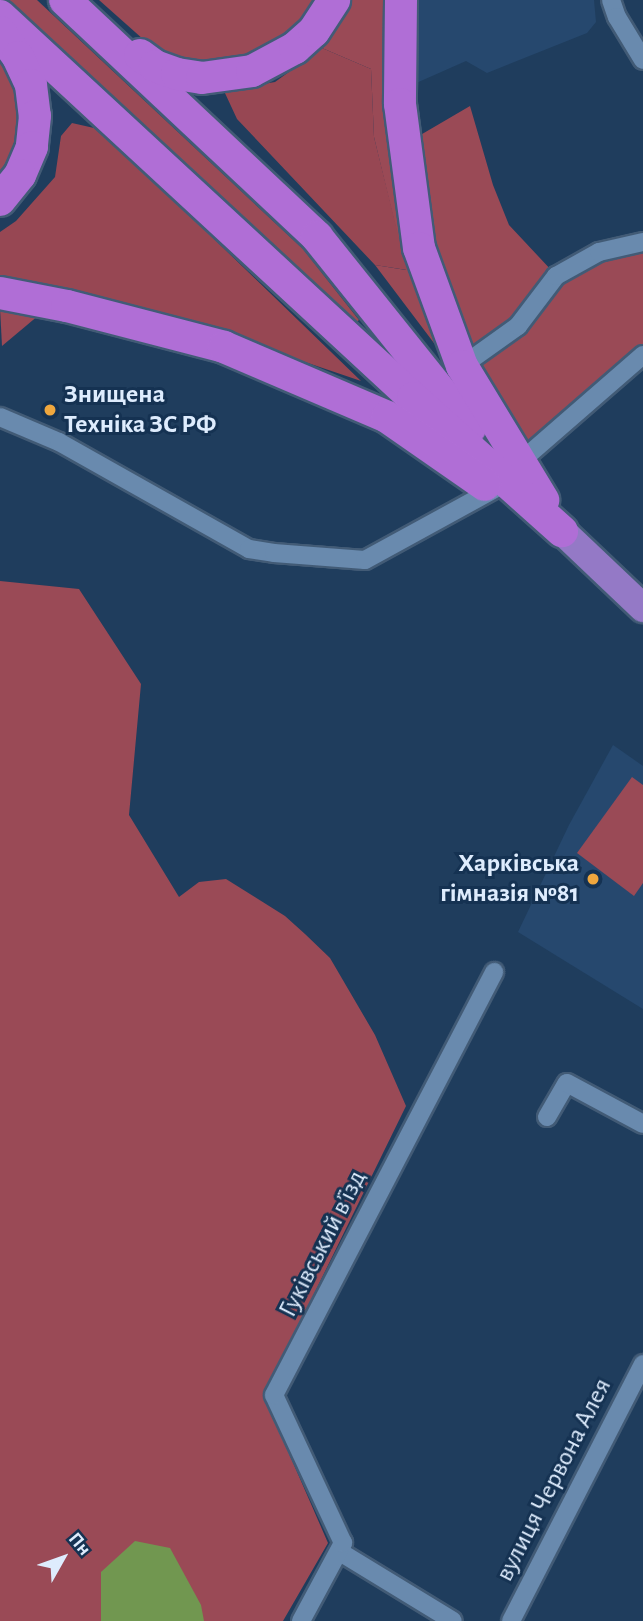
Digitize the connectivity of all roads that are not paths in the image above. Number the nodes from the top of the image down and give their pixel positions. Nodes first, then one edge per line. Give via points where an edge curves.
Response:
1 (334, 0) edge
2 (401, 0) edge
3 (611, 0) edge
4 (68, 3) edge
5 (0, 16) edge
6 (0, 32) edge
7 (643, 60) edge
8 (0, 200) edge
9 (643, 242) edge
10 (0, 293) edge
11 (643, 355) edge
12 (462, 366) junction
13 (0, 417) edge
14 (520, 463) junction
15 (508, 493) junction
16 (562, 531) junction
17 (643, 608) edge
18 (495, 972) dead end
19 (547, 1117) dead end
20 (643, 1125) edge
21 (643, 1364) edge
22 (341, 1547) junction
23 (301, 1621) edge
24 (453, 1621) edge
25 (511, 1621) edge

1 - 4 highway via 314,31 274,62 227,77 202,78 155,65
2 - 12 highway via 400,104 419,248
3 - 7 street
4 - 15 highway via 317,237
5 - 15 highway via 412,398
6 - 8 highway via 31,85 35,116 32,147 20,175
9 - 12 street via 599,252 556,276 519,326
10 - 15 highway via 224,347 387,417
11 - 14 street
12 - 14 highway
13 - 15 street via 59,442 249,549 365,560
14 - 16 highway
15 - 16 highway
16 - 17 main road
18 - 22 street, Гуківський в’їзд via 274,1395
19 - 20 street via 567,1083
21 - 25 street, вулиця Червона Алея
22 - 23 street
22 - 24 street

